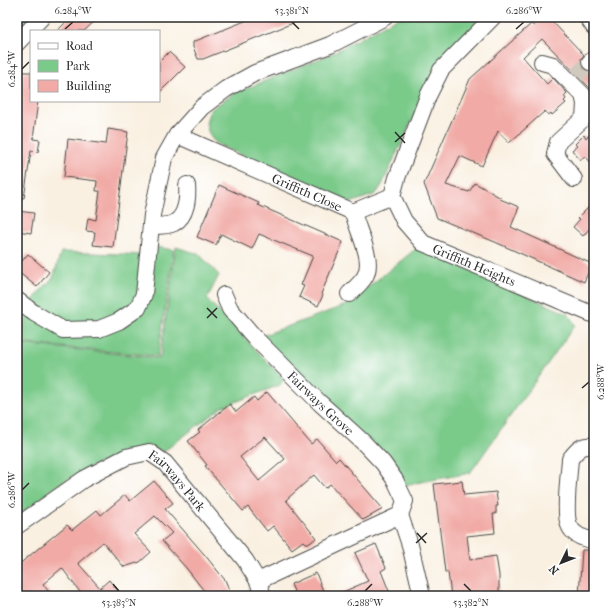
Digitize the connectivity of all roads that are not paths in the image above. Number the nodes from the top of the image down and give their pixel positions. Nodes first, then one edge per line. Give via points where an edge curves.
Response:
1 (42, 17) edge
2 (385, 17) edge
3 (494, 17) edge
4 (587, 17) edge
5 (594, 27) edge
6 (17, 43) edge
7 (542, 62) dead end
8 (177, 135) junction
9 (574, 179) dead end
10 (187, 185) dead end
11 (392, 196) junction
12 (353, 212) junction
13 (152, 226) junction
14 (349, 294) dead end
15 (224, 295) dead end
16 (17, 300) edge
17 (594, 315) edge
18 (594, 446) edge
19 (400, 515) junction
20 (17, 526) edge
21 (594, 540) edge
22 (261, 588) edge
23 (422, 596) edge

1 - 6 street
2 - 8 street via 330,44 255,73 226,88 202,107
3 - 11 street via 441,70 396,178
4 - 5 street
7 - 9 street via 553,65 573,78 583,95 584,118 558,142 554,154
8 - 12 street, Griffith Close
8 - 13 street via 164,158
10 - 13 street via 188,200 182,216 175,223
11 - 12 street
11 - 17 street, Griffith Heights via 404,221 423,243
12 - 14 street, Griffith Close via 369,262 365,277
13 - 16 street via 144,294 138,308 119,321 99,329 64,330
15 - 19 street, Fairways Grove via 230,309 256,339 383,463 405,501
18 - 21 street via 580,447 570,459 567,503 568,524 582,538
19 - 22 street via 364,531
19 - 23 street, Fairways Grove
20 - 22 street, Fairways Park via 84,479 126,457 149,452 165,463 245,560

